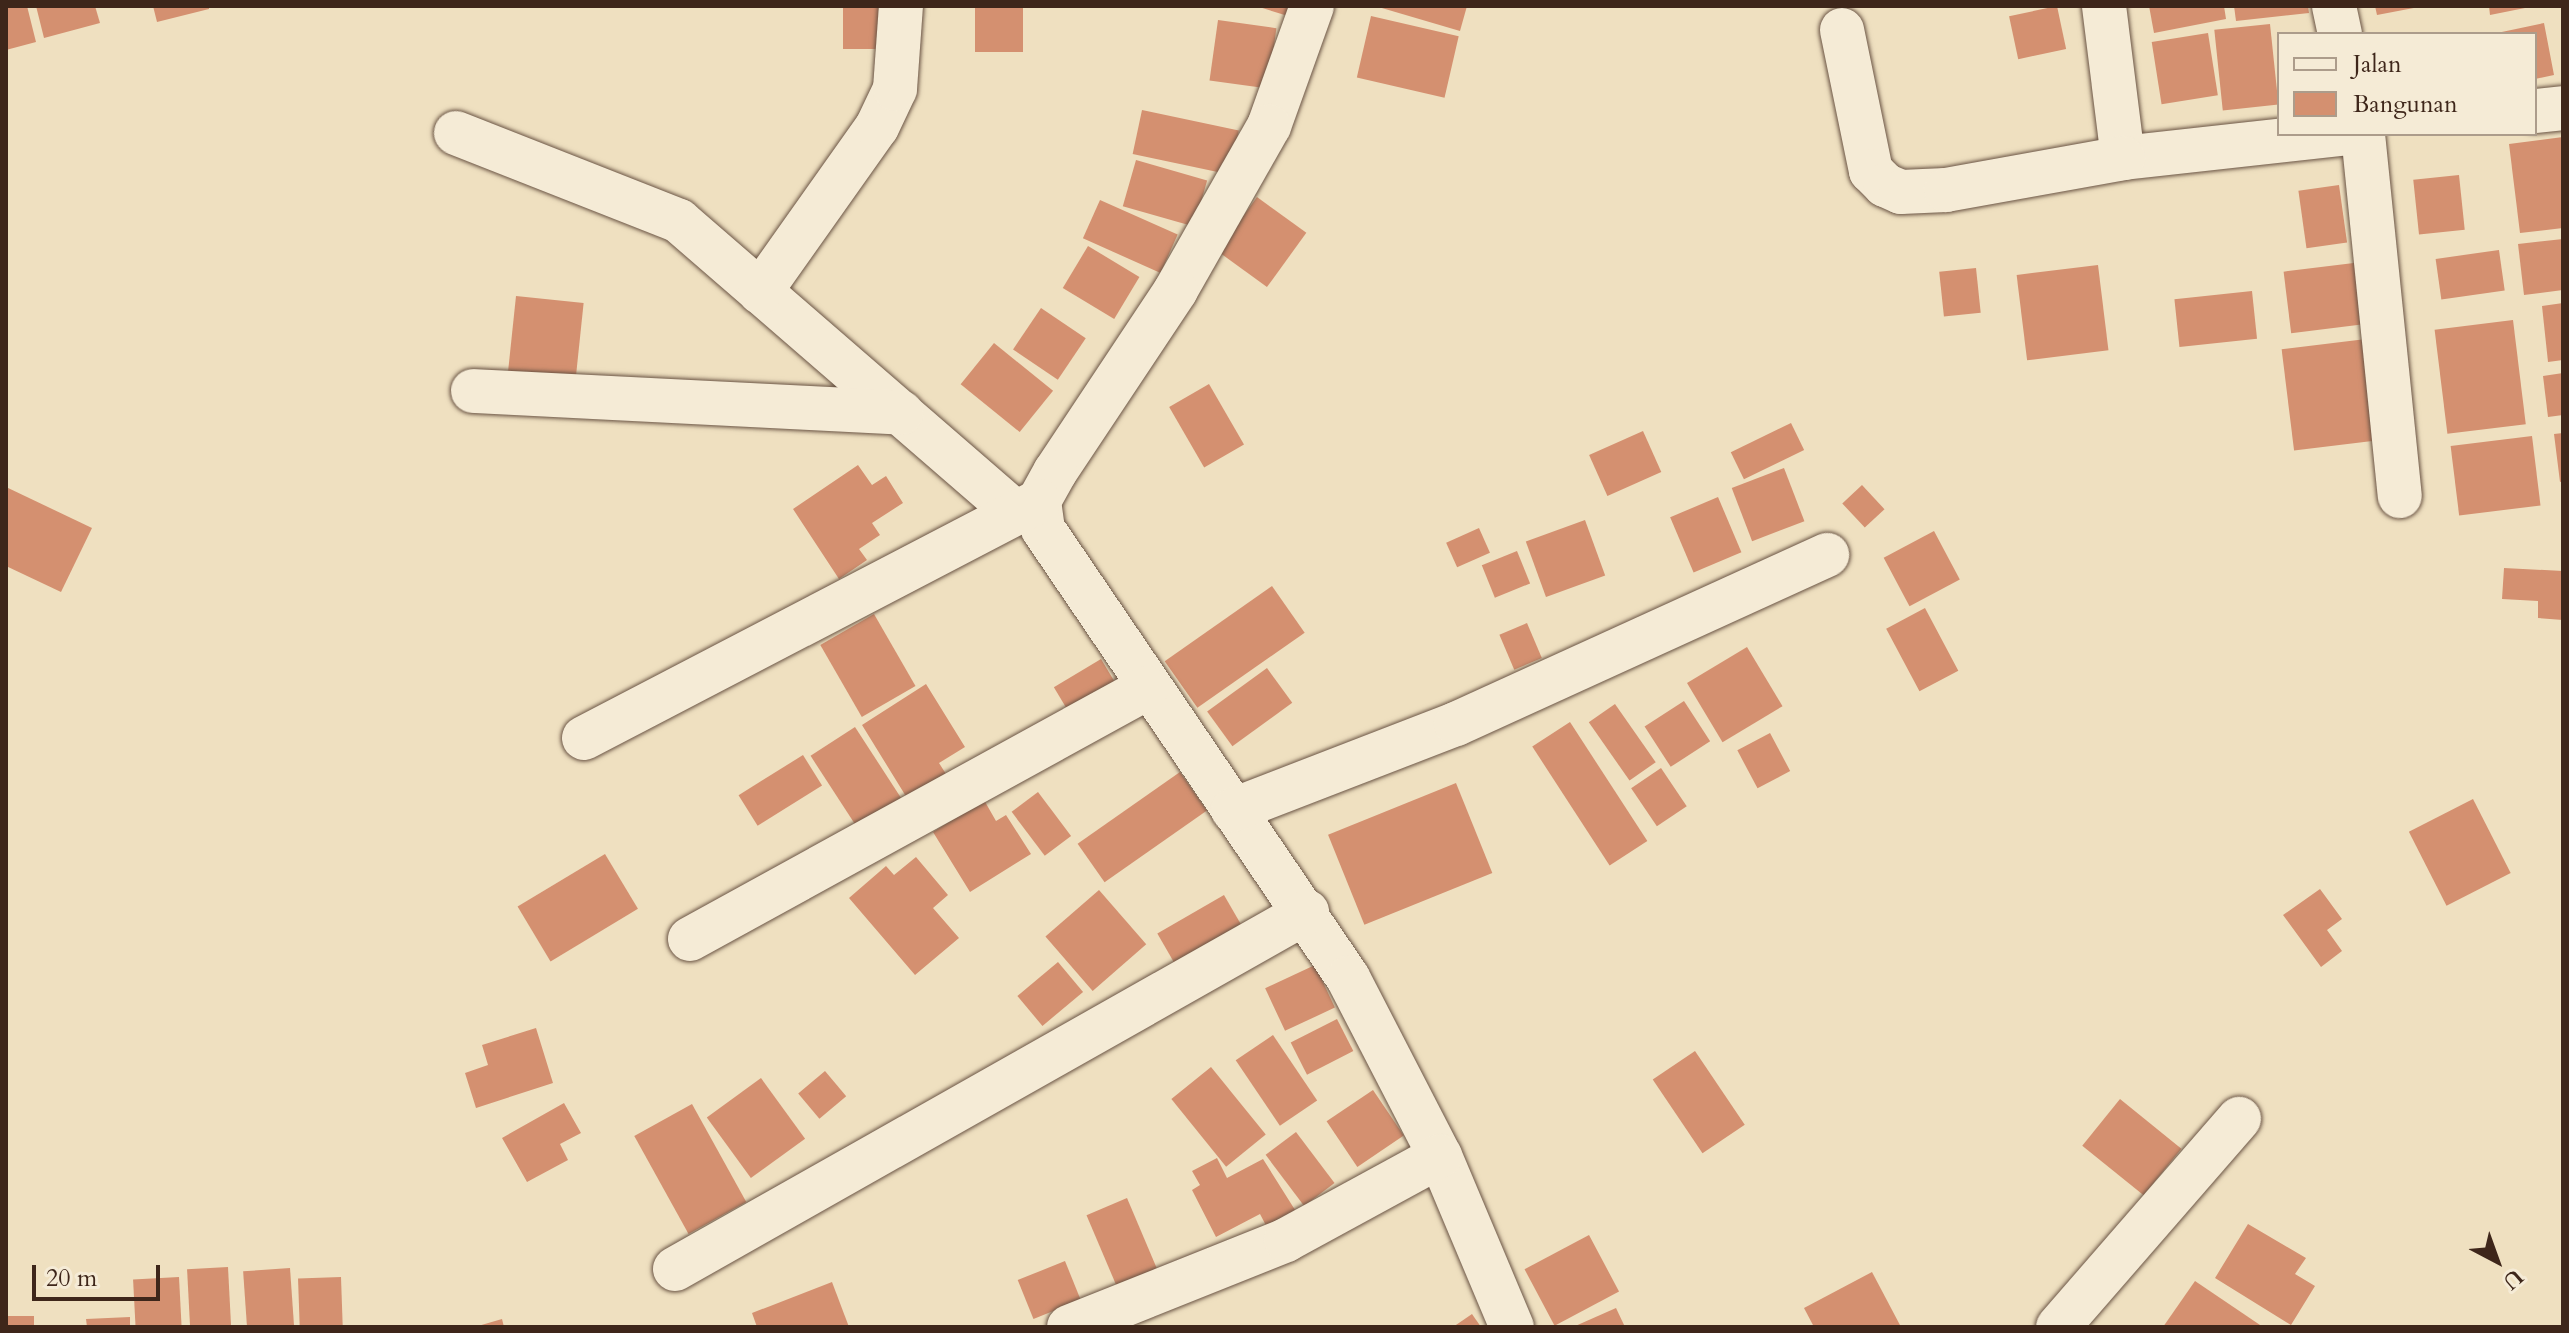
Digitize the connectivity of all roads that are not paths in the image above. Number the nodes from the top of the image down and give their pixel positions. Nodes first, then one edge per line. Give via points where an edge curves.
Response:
1 (901, 6) edge
2 (1312, 6) edge
3 (2104, 6) edge
4 (2334, 6) edge
5 (1842, 30) dead end
6 (2340, 32) edge
7 (2563, 108) edge
8 (2537, 111) edge
9 (456, 133) dead end
10 (2324, 136) edge
11 (2363, 136) edge
12 (2123, 158) junction
13 (760, 292) junction
14 (473, 391) dead end
15 (901, 413) junction
16 (2400, 496) dead end
17 (1028, 507) junction
18 (1827, 555) dead end
19 (1147, 688) junction
20 (584, 738) dead end
21 (1233, 810) junction
22 (1307, 912) junction
23 (690, 939) dead end
24 (2239, 1119) dead end
25 (1440, 1156) junction
26 (675, 1269) dead end
27 (1069, 1327) edge
28 (1512, 1327) edge
29 (2058, 1327) edge

1 - 13 street via 895,89 877,127
2 - 17 street via 1269,126 1176,290
3 - 12 street
4 - 6 street
5 - 12 street via 1871,171 1893,189 1946,190
7 - 8 street
9 - 13 street via 679,221
10 - 12 street
11 - 16 street
13 - 15 street
14 - 15 street
15 - 17 street
17 - 19 street
17 - 20 street
18 - 21 street via 1470,718
19 - 21 street
19 - 23 street
21 - 22 street
22 - 25 street
22 - 26 street
24 - 29 street
25 - 27 street via 1286,1240
25 - 28 street

